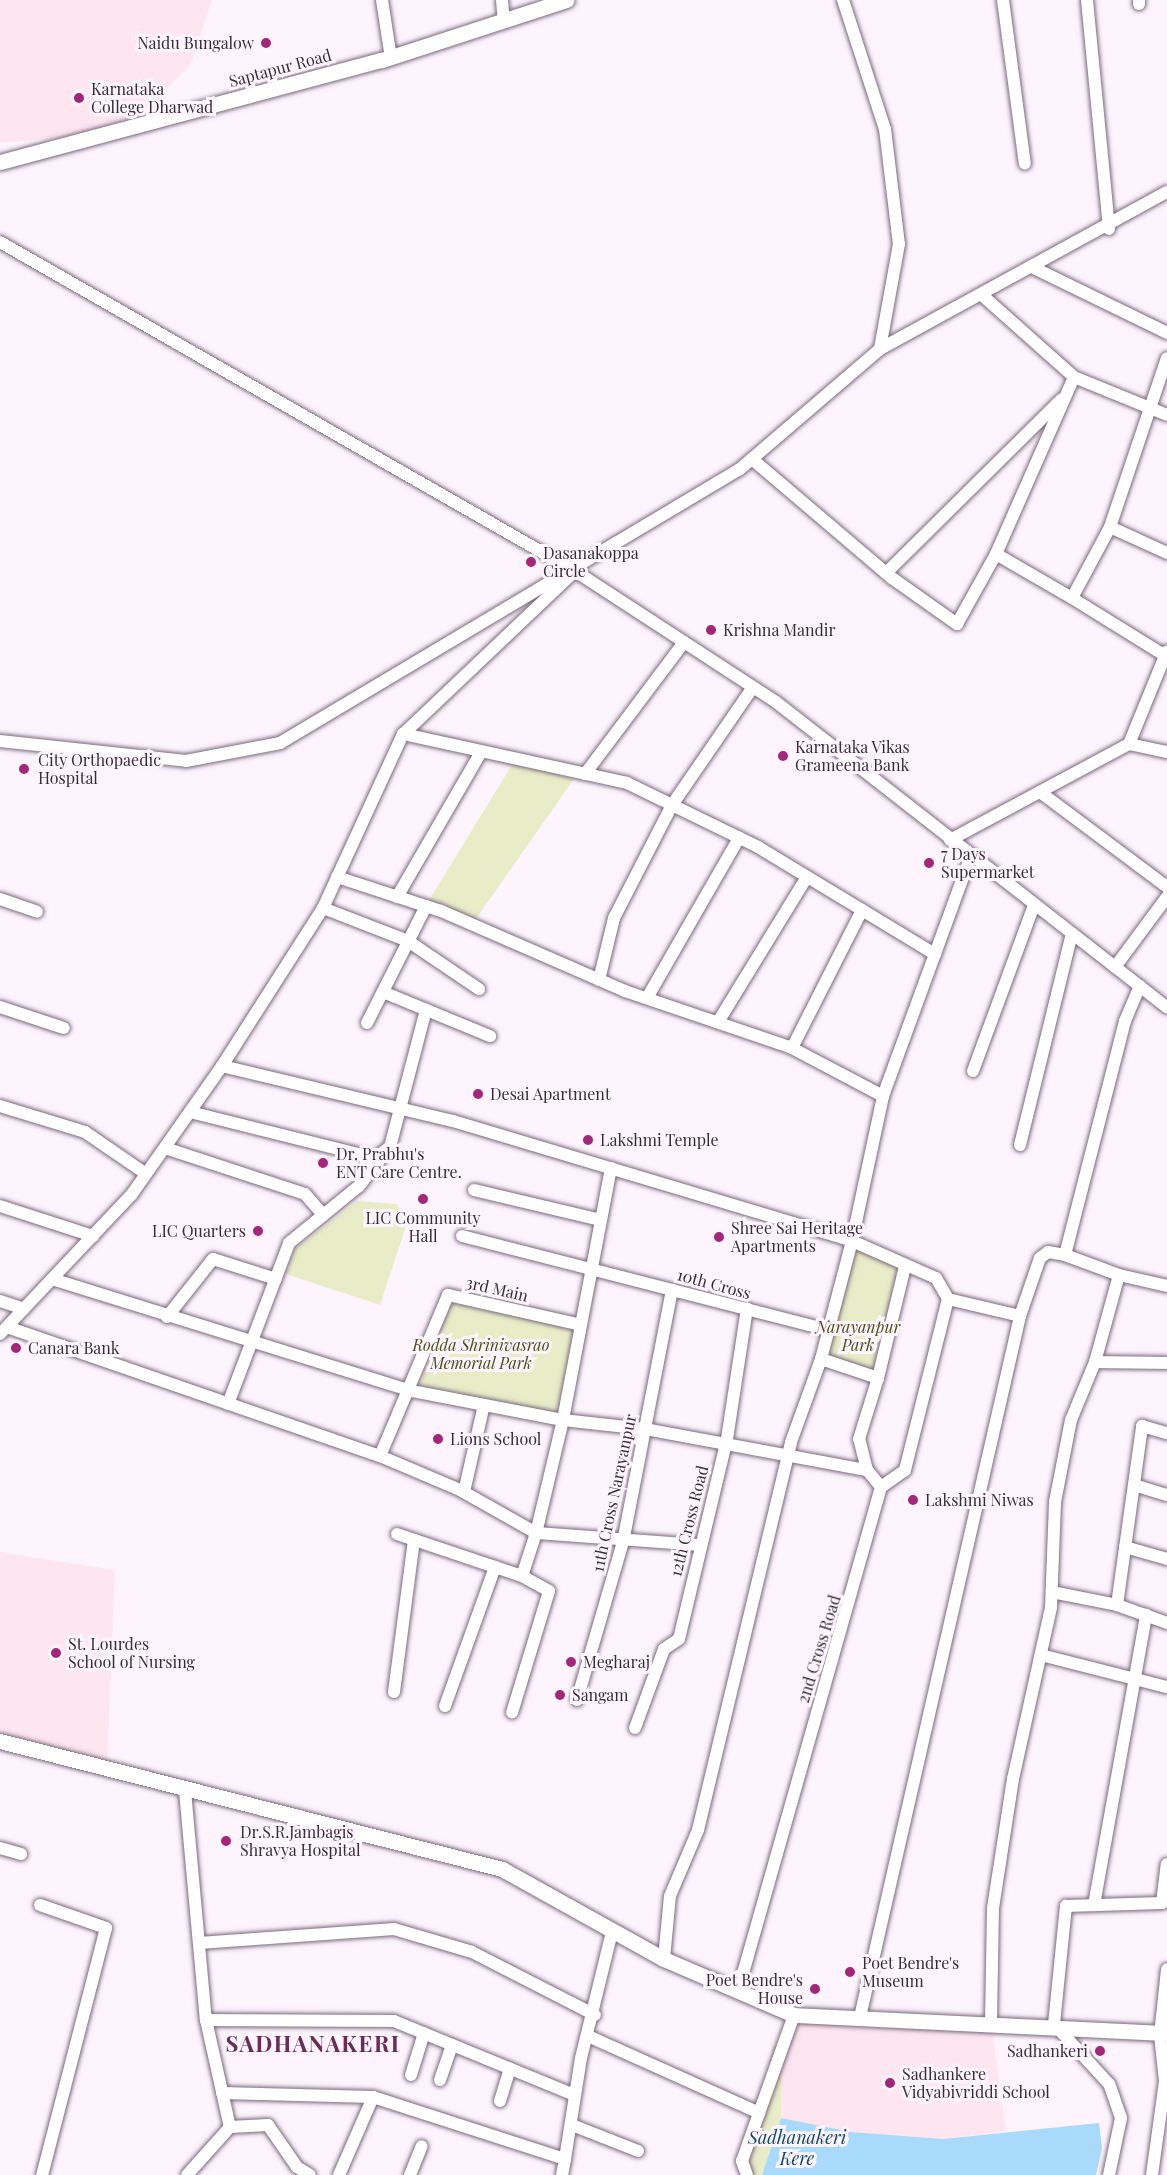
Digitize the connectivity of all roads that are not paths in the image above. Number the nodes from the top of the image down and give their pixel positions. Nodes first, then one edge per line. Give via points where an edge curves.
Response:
1 (382, 0) edge
2 (502, 0) edge
3 (567, 0) edge
4 (843, 0) edge
5 (1002, 0) edge
6 (1087, 0) edge
7 (504, 21) junction
8 (391, 58) junction
9 (0, 162) edge
10 (1025, 164) dead end
11 (1167, 192) edge
12 (1108, 228) junction
13 (0, 242) edge
14 (1034, 268) junction
15 (982, 295) junction
16 (1167, 333) edge
17 (880, 349) junction
18 (1167, 358) edge
19 (1074, 377) junction
20 (1066, 396) junction
21 (1149, 407) junction
22 (1167, 415) edge
23 (752, 459) junction
24 (1110, 527) junction
25 (1167, 553) edge
26 (996, 554) junction
27 (575, 571) junction
28 (886, 573) junction
29 (1072, 598) junction
30 (684, 642) junction
31 (1166, 654) edge
32 (753, 687) junction
33 (403, 734) junction
34 (0, 741) edge
35 (1129, 744) junction
36 (481, 752) junction
37 (1167, 752) edge
38 (585, 774) junction
39 (1040, 792) junction
40 (672, 805) junction
41 (739, 838) junction
42 (950, 840) junction
43 (971, 856) junction
44 (337, 876) junction
45 (807, 877) junction
46 (1167, 887) edge
47 (398, 897) junction
48 (1167, 897) edge
49 (0, 899) edge
50 (1034, 905) junction
51 (426, 906) junction
52 (323, 908) junction
53 (862, 910) junction
54 (37, 912) dead end
55 (1072, 934) junction
56 (408, 941) junction
57 (935, 954) junction
58 (1115, 967) junction
59 (600, 980) junction
60 (1140, 986) junction
61 (479, 989) dead end
62 (383, 992) junction
63 (647, 998) junction
64 (0, 1007) edge
65 (1167, 1007) edge
66 (426, 1010) junction
67 (718, 1022) junction
68 (367, 1023) dead end
69 (64, 1028) dead end
70 (490, 1036) dead end
71 (792, 1048) junction
72 (222, 1066) junction
73 (973, 1071) dead end
74 (883, 1096) junction
75 (0, 1106) edge
76 (399, 1107) junction
77 (190, 1112) junction
78 (1020, 1145) dead end
79 (390, 1147) junction
80 (165, 1148) junction
81 (611, 1168) junction
82 (146, 1174) junction
83 (474, 1190) dead end
84 (0, 1206) edge
85 (323, 1215) junction
86 (601, 1220) junction
87 (93, 1236) junction
88 (462, 1236) dead end
89 (852, 1242) junction
90 (1065, 1255) junction
91 (905, 1266) junction
92 (592, 1269) junction
93 (1119, 1275) junction
94 (52, 1279) junction
95 (276, 1279) junction
96 (1167, 1286) edge
97 (672, 1290) junction
98 (948, 1299) junction
99 (0, 1301) edge
100 (24, 1309) junction
101 (747, 1309) junction
102 (1020, 1316) junction
103 (167, 1317) junction
104 (581, 1325) junction
105 (829, 1330) junction
106 (3, 1331) edge
107 (251, 1344) junction
108 (821, 1359) junction
109 (1095, 1362) junction
110 (1167, 1363) edge
111 (878, 1378) junction
112 (412, 1391) junction
113 (228, 1404) junction
114 (484, 1405) junction
115 (563, 1420) junction
116 (645, 1429) junction
117 (1167, 1433) edge
118 (726, 1444) junction
119 (380, 1456) junction
120 (787, 1459) junction
121 (867, 1470) junction
122 (1134, 1485) junction
123 (881, 1487) junction
124 (464, 1492) junction
125 (1167, 1495) edge
126 (536, 1533) junction
127 (397, 1534) dead end
128 (414, 1540) junction
129 (623, 1542) junction
130 (699, 1545) junction
131 (1125, 1547) junction
132 (1167, 1559) edge
133 (495, 1567) junction
134 (522, 1576) junction
135 (1052, 1592) junction
136 (1117, 1605) junction
137 (1146, 1615) junction
138 (1167, 1623) edge
139 (1041, 1655) junction
140 (1134, 1678) junction
141 (1167, 1687) edge
142 (394, 1692) dead end
143 (577, 1700) dead end
144 (445, 1706) dead end
145 (512, 1713) dead end
146 (635, 1728) dead end
147 (0, 1741) edge
148 (185, 1791) junction
149 (0, 1848) edge
150 (21, 1854) dead end
151 (1167, 1864) edge
152 (40, 1905) dead end
153 (1094, 1905) junction
154 (1165, 1906) edge
155 (612, 1932) junction
156 (199, 1943) junction
157 (664, 1959) junction
158 (1167, 1969) edge
159 (738, 1991) junction
160 (595, 2015) junction
161 (794, 2015) junction
162 (860, 2017) junction
163 (206, 2020) junction
164 (991, 2022) junction
165 (1054, 2024) junction
166 (424, 2033) junction
167 (1163, 2034) edge
168 (588, 2036) junction
169 (452, 2045) junction
170 (510, 2069) junction
171 (411, 2075) dead end
172 (441, 2080) dead end
173 (222, 2093) junction
174 (574, 2095) junction
175 (373, 2097) junction
176 (500, 2101) dead end
177 (759, 2113) junction
178 (572, 2125) junction
179 (231, 2127) junction
180 (422, 2146) dead end
181 (638, 2151) dead end
182 (565, 2159) junction
183 (42, 2175) edge
184 (187, 2175) edge
185 (310, 2175) edge
186 (339, 2175) edge
187 (410, 2175) edge
188 (562, 2175) edge
189 (747, 2175) edge
190 (1109, 2175) edge
191 (1152, 2175) edge

1 - 8 street
2 - 7 street
3 - 7 main road, Saptapur Road
4 - 17 street via 885,129 899,244
5 - 10 street
6 - 12 street
7 - 8 main road, Saptapur Road
8 - 9 main road, Saptapur Road
11 - 12 street
12 - 14 street
13 - 27 street
14 - 15 street
14 - 16 street
15 - 17 street
15 - 19 street
17 - 23 street
18 - 21 street
19 - 20 street
19 - 21 street
20 - 26 street
20 - 28 street
21 - 22 street
21 - 24 street
23 - 27 street
23 - 28 street
24 - 25 street
24 - 29 street
26 - 28 street via 957,624
26 - 29 street
27 - 30 street
27 - 33 street
27 - 34 street via 466,629 280,743 186,761
29 - 31 street
30 - 32 street
30 - 38 street
31 - 35 street
32 - 40 street
32 - 42 street
33 - 36 street
33 - 44 street
35 - 37 street
35 - 39 street
36 - 38 street
36 - 47 street
38 - 40 street via 627,783
39 - 42 street
39 - 46 street
40 - 41 street
40 - 59 street via 614,918
41 - 45 street
41 - 63 street
42 - 43 street
43 - 50 street
43 - 57 street
44 - 47 street
44 - 52 street
45 - 53 street
45 - 67 street
47 - 51 street
48 - 58 street
49 - 54 street
50 - 55 street
50 - 73 street
51 - 56 street
51 - 59 street
52 - 56 street
52 - 72 street
53 - 57 street
53 - 71 street
55 - 58 street
55 - 78 street
56 - 61 street
56 - 62 street
57 - 74 street
58 - 60 street
59 - 63 street
60 - 65 street
60 - 90 street via 1125,1021
62 - 66 street
62 - 68 street
63 - 67 street
64 - 69 street
66 - 70 street
66 - 76 street
67 - 71 street
71 - 74 street
72 - 76 street
72 - 77 street
74 - 89 street
75 - 82 street via 85,1132
76 - 79 street
76 - 81 street
77 - 79 street via 357,1155 375,1158
77 - 80 street
79 - 85 street via 360,1186
80 - 82 street
80 - 85 street via 305,1194
81 - 86 street
81 - 89 street
82 - 87 street
83 - 86 street
84 - 87 street
85 - 95 street via 289,1243
86 - 92 street
87 - 94 street
88 - 92 street, 10th Cross
89 - 91 street
89 - 105 street
90 - 93 street
90 - 102 street via 1048,1252 1040,1258
91 - 98 street via 936,1278
91 - 111 street
92 - 97 street, 10th Cross
92 - 104 street
93 - 96 street
93 - 109 street
94 - 100 street
94 - 103 street
95 - 103 street via 213,1259
95 - 107 street
97 - 101 street, 10th Cross
97 - 116 street, 11th Cross Narayanpur
98 - 102 street
98 - 123 street via 905,1470
99 - 100 street
100 - 106 street
101 - 105 street, 10th Cross
101 - 118 street, 12th Cross Road
102 - 162 street
103 - 107 street
104 - 112 street, 3rd Main via 448,1295
104 - 115 street
105 - 108 street
106 - 113 street
107 - 112 street
107 - 113 street
108 - 111 street
108 - 120 street
109 - 110 street
109 - 135 street via 1071,1420 1055,1502
111 - 121 street via 859,1439
112 - 114 street
112 - 119 street
113 - 119 street
114 - 115 street
114 - 124 street
115 - 116 street
115 - 126 street
116 - 118 street
116 - 129 street, 11th Cross Narayanpur
117 - 122 street via 1142,1426
118 - 120 street
118 - 130 street, 12th Cross Road
119 - 124 street
120 - 121 street
120 - 157 street via 701,1819 670,1896
121 - 123 street
122 - 125 street
122 - 131 street
123 - 159 street, 2nd Cross Road
124 - 126 street
126 - 129 street
126 - 134 street
127 - 128 street
128 - 133 street
128 - 142 street
129 - 130 street
129 - 143 street, 11th Cross Narayanpur
130 - 146 street, 12th Cross Road via 679,1639 664,1649
131 - 132 street
131 - 136 street
133 - 134 street
133 - 144 street
134 - 145 street via 549,1591
135 - 136 street
135 - 139 street
136 - 137 street
137 - 138 street
137 - 140 street
139 - 140 street
139 - 164 street via 993,1908
140 - 141 street
140 - 153 street
147 - 148 main road
148 - 155 main road via 502,1869
148 - 156 street
149 - 150 street
151 - 154 street
152 - 183 street via 106,1928
153 - 154 street
153 - 165 street via 1066,1906
155 - 157 main road
155 - 160 street
156 - 160 street via 394,1929 472,1952
156 - 163 street
157 - 159 main road
158 - 167 street
159 - 161 main road
160 - 168 street
161 - 162 main road
161 - 177 street
162 - 164 main road
163 - 166 street via 394,2021
163 - 173 street
164 - 165 main road
165 - 167 main road
165 - 190 street via 1109,2084 1121,2118
166 - 169 street
166 - 171 street
167 - 191 street via 1165,2081
168 - 174 street
168 - 177 street
169 - 170 street
169 - 172 street
170 - 174 street
170 - 176 street
173 - 175 street
173 - 179 street
174 - 178 street
175 - 182 street
175 - 186 street
177 - 189 street via 742,2161
178 - 181 street
178 - 182 street
179 - 184 street
179 - 185 street via 268,2125 278,2145
180 - 187 street
182 - 188 street

